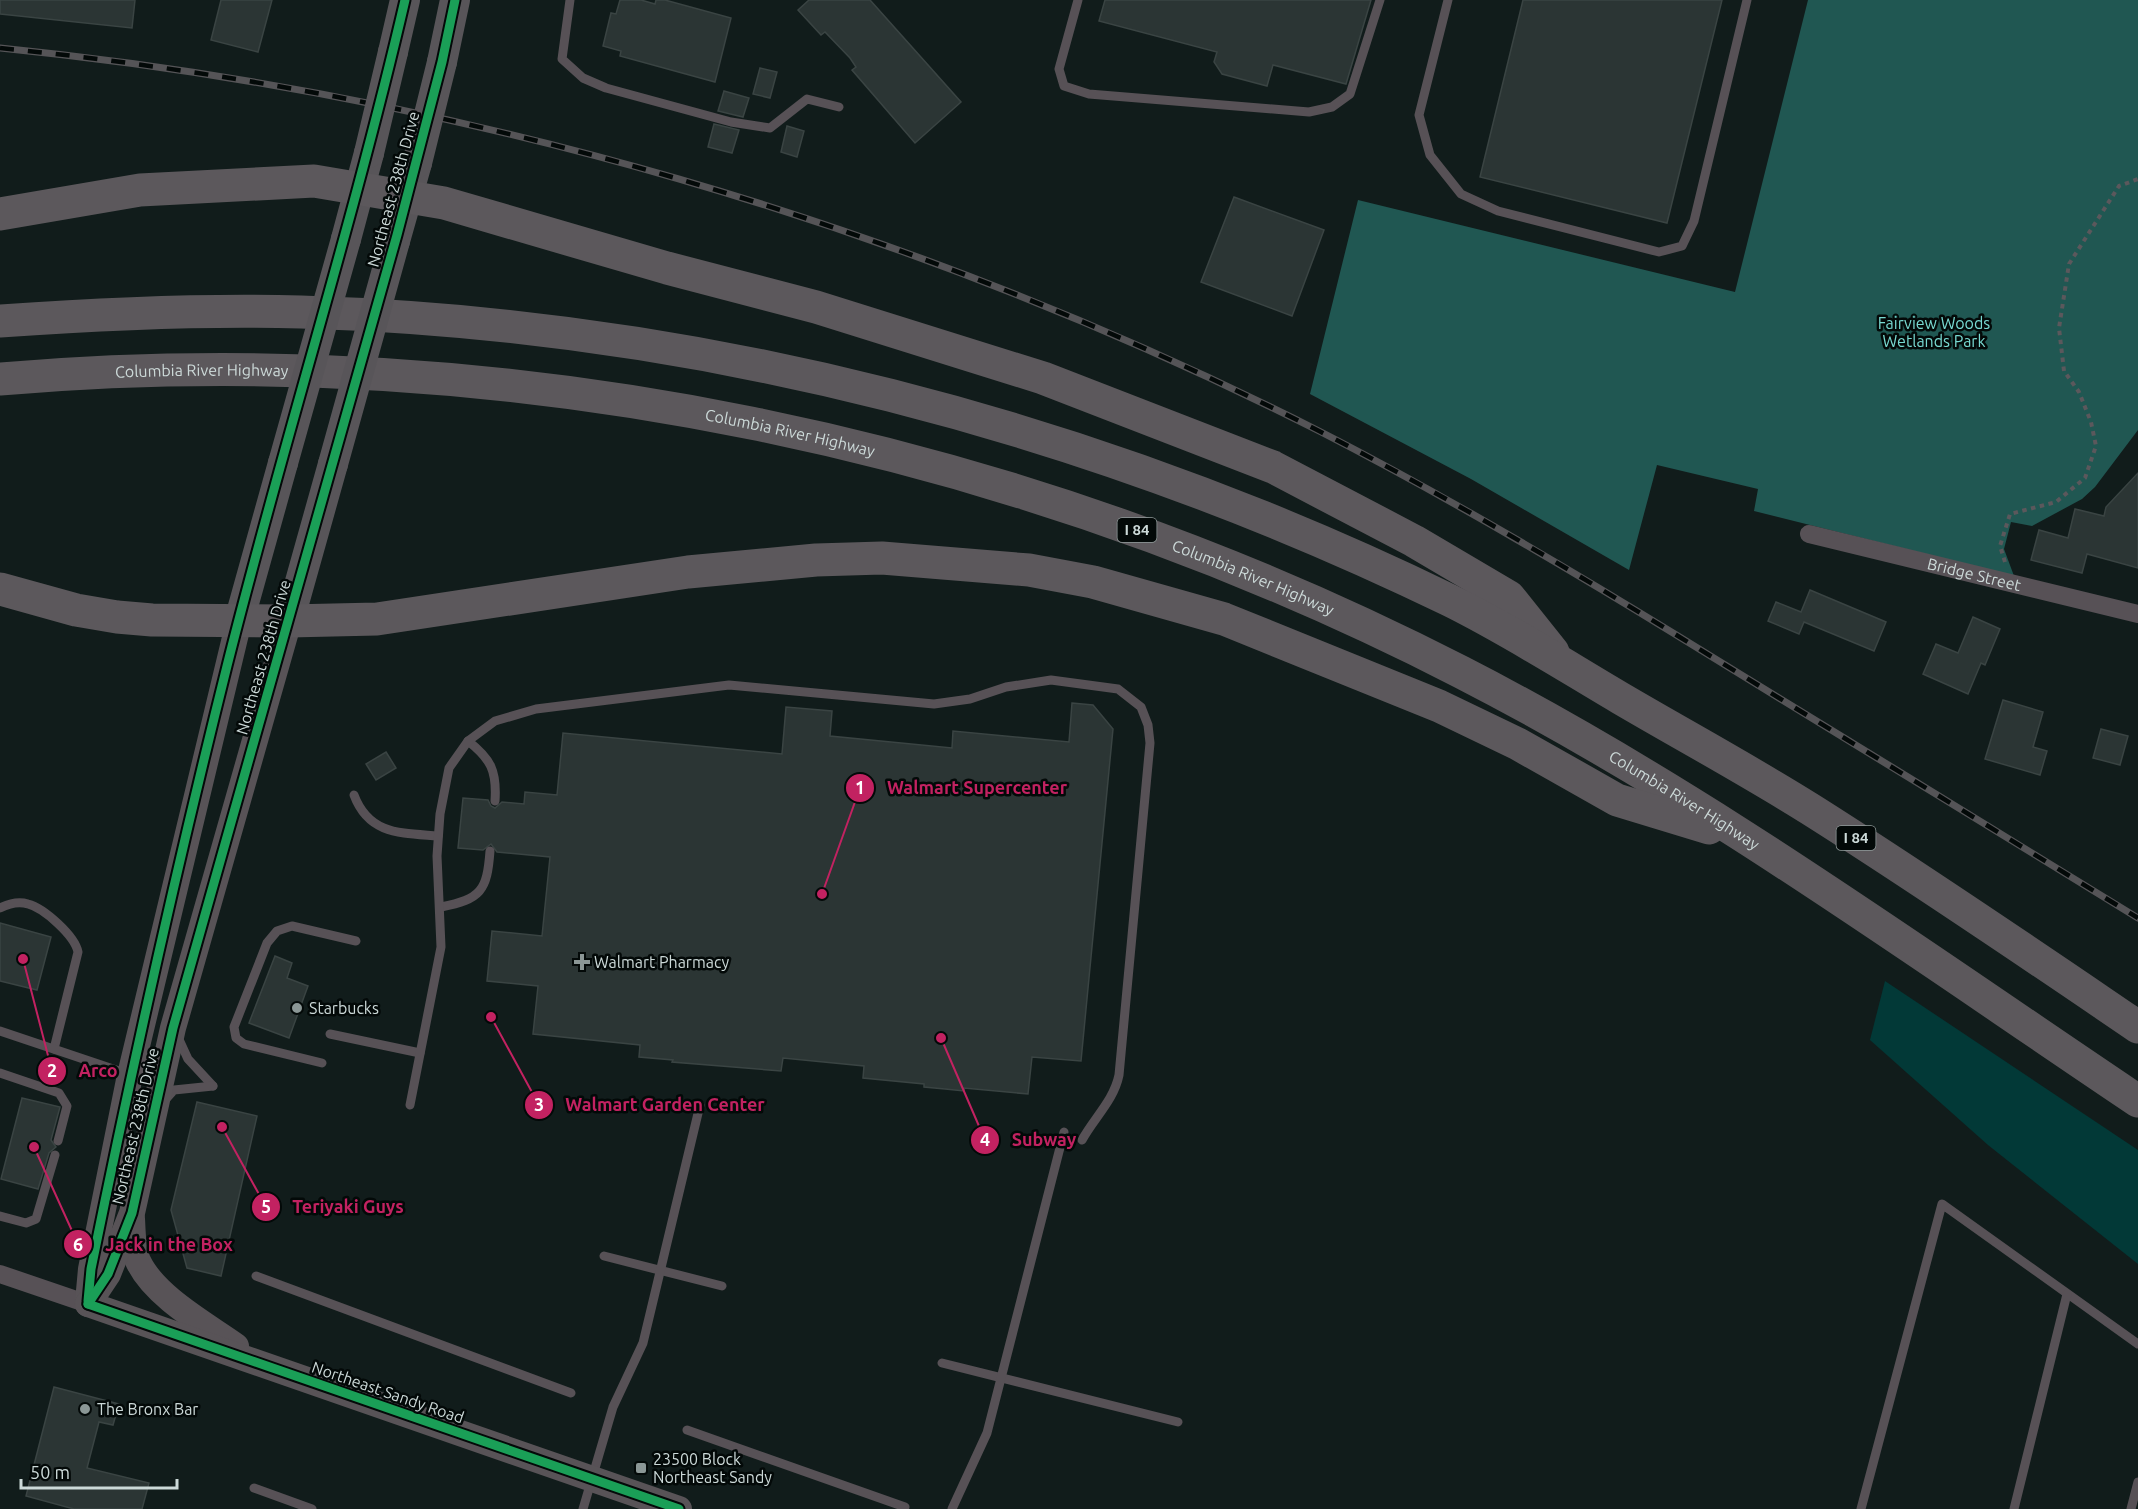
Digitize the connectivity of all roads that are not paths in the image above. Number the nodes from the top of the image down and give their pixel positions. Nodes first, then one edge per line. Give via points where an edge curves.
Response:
1 (405, 0) edge
2 (455, 0) edge
3 (570, 0) edge
4 (1078, 0) edge
5 (1380, 0) edge
6 (1448, 0) edge
7 (1747, 0) edge
8 (839, 107) dead end
9 (359, 188) junction
10 (407, 196) junction
11 (0, 214) edge
12 (0, 321) edge
13 (0, 379) edge
14 (1809, 534) dead end
15 (0, 589) edge
16 (2138, 614) edge
17 (239, 621) junction
18 (289, 621) junction
19 (1563, 665) junction
20 (468, 741) junction
21 (354, 795) dead end
22 (495, 801) dead end
23 (438, 836) junction
24 (1748, 839) junction
25 (490, 851) dead end
26 (441, 907) junction
27 (0, 908) edge
28 (356, 941) dead end
29 (2138, 1027) edge
30 (173, 1028) junction
31 (0, 1031) edge
32 (330, 1034) dead end
33 (54, 1049) junction
34 (420, 1053) junction
35 (322, 1063) dead end
36 (0, 1072) edge
37 (130, 1075) junction
38 (2138, 1101) edge
39 (410, 1105) dead end
40 (700, 1106) dead end
41 (152, 1112) junction
42 (1064, 1132) dead end
43 (1082, 1140) dead end
44 (58, 1141) dead end
45 (55, 1155) dead end
46 (132, 1213) junction
47 (0, 1216) edge
48 (604, 1256) dead end
49 (661, 1271) junction
50 (0, 1274) edge
51 (256, 1276) dead end
52 (722, 1286) dead end
53 (2067, 1294) junction
54 (88, 1304) junction
55 (2138, 1344) edge
56 (258, 1362) junction
57 (942, 1363) dead end
58 (1002, 1378) junction
59 (571, 1393) dead end
60 (1178, 1422) dead end
61 (687, 1430) dead end
62 (591, 1479) junction
63 (2138, 1482) edge
64 (254, 1488) dead end
65 (906, 1508) edge
66 (312, 1509) edge
67 (583, 1509) edge
68 (679, 1509) edge
69 (952, 1509) edge
70 (1861, 1509) edge
71 (2014, 1509) edge
72 (2131, 1509) edge

1 - 9 highway, Northeast 238th Drive, bridge
2 - 10 highway, Northeast 238th Drive, bridge
3 - 8 lane via 562,59 583,78 606,88 731,122 770,128 807,99
4 - 5 lane via 1059,69 1064,86 1074,91 1309,112 1332,107 1350,94
6 - 7 lane via 1419,115 1430,155 1461,194 1498,211 1659,252 1682,246 1694,221
9 - 10 highway
9 - 11 highway via 314,180 140,190
9 - 17 highway, Northeast 238th Drive, bridge
10 - 18 highway, Northeast 238th Drive, bridge
10 - 19 highway via 816,307 1043,378 1263,463 1340,500 1509,597
12 - 19 highway, I 84 via 158,312 298,312 480,323 727,358 859,386 1031,434 1216,498 1455,603
13 - 24 highway, Columbia River Highway / I 84 via 110,372 265,370 406,375 502,384 702,413 933,465 1106,519 1329,608 1538,714
14 - 16 street, Bridge Street
15 - 17 highway via 117,617
17 - 18 highway
17 - 37 main road, Northeast 238th Drive
18 - 24 highway via 377,619 688,572 816,560 882,558 1029,570 1143,595 1224,619 1439,706 1518,744 1617,800
18 - 30 main road, Northeast 238th Drive
19 - 29 highway, I 84 via 1805,805
20 - 22 lane via 487,756 496,782
20 - 23 lane via 449,768
20 - 43 lane via 495,721 536,709 729,685 934,704 1051,680 1118,689 1141,707 1150,743 1117,1088
21 - 23 lane via 360,811 373,824 387,830
23 - 26 lane
24 - 38 highway, Columbia River Highway / I 84
25 - 26 lane via 482,890 474,898
26 - 34 lane via 441,947
27 - 33 lane via 21,902 32,905 74,940 78,952
28 - 35 lane via 292,926 277,930 267,943 234,1028 236,1038 244,1044
30 - 41 main road, Northeast 238th Drive
30 - 41 lane via 188,1059 213,1086 174,1090
31 - 33 lane
32 - 34 lane
33 - 37 lane
34 - 39 lane
36 - 44 lane via 59,1094 66,1106
37 - 54 main road, Northeast 238th Drive via 91,1269
40 - 49 lane
41 - 46 main road, Northeast 238th Drive
42 - 58 lane
45 - 47 lane via 36,1219 26,1223
46 - 54 main road, Northeast 238th Drive via 108,1274
46 - 56 main road via 133,1245 145,1273 168,1298
48 - 49 lane
49 - 52 lane
49 - 62 lane via 643,1343 613,1407
50 - 54 street, Northeast Sandy Road
51 - 59 lane
53 - 55 lane
53 - 70 lane via 1942,1204
53 - 71 lane
54 - 56 main road, Northeast Sandy Road
56 - 62 main road, Northeast Sandy Road
57 - 58 lane
58 - 60 lane
58 - 69 lane via 987,1434
61 - 65 lane
62 - 67 lane
62 - 68 main road, Northeast Sandy Road
63 - 72 lane
64 - 66 lane

